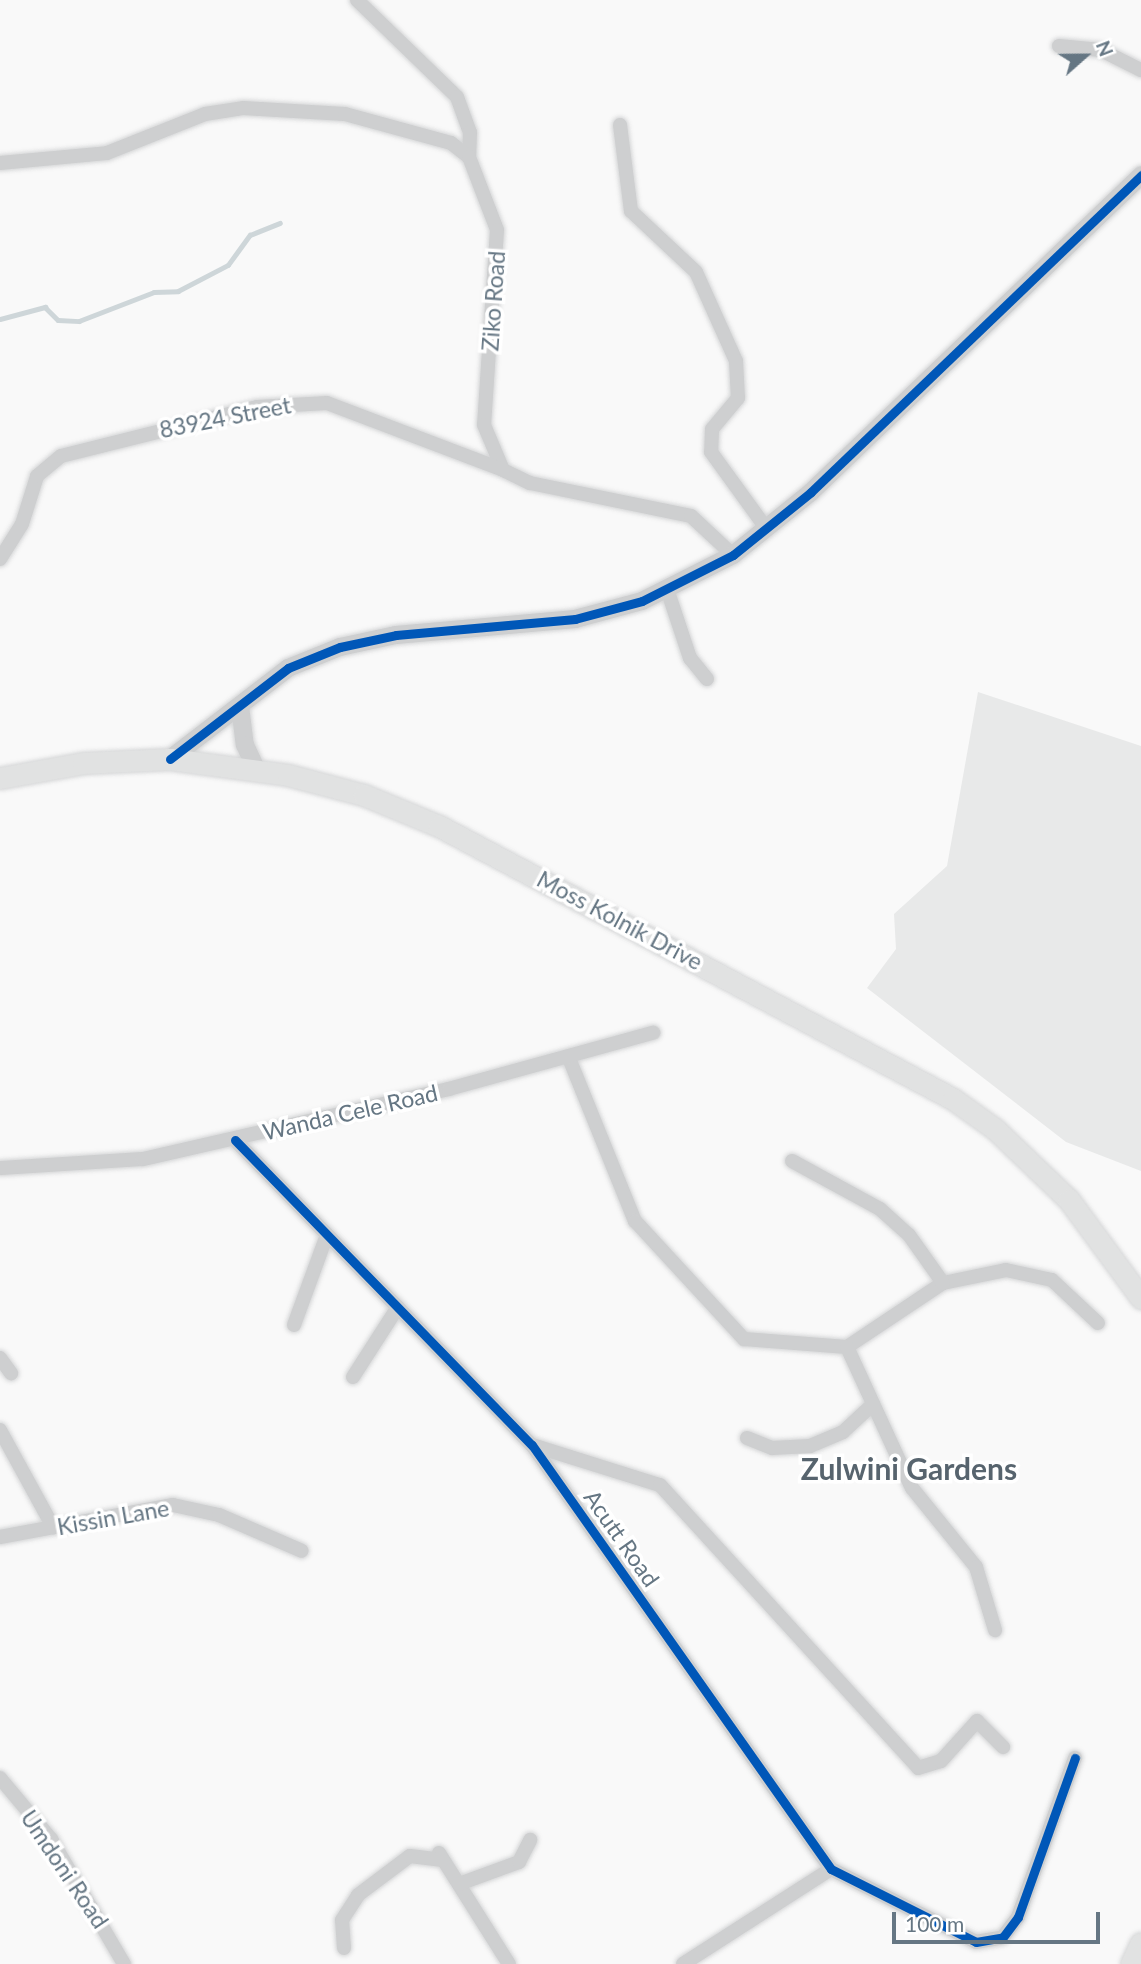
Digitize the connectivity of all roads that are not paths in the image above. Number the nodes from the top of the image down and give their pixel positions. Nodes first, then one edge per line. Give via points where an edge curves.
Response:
1 (357, 0) edge
2 (375, 6) edge
3 (1059, 46) dead end
4 (1141, 70) edge
5 (620, 125) dead end
6 (469, 157) junction
7 (0, 163) edge
8 (1140, 174) edge
9 (503, 470) junction
10 (766, 528) junction
11 (733, 555) junction
12 (0, 559) edge
13 (667, 589) junction
14 (707, 679) dead end
15 (240, 706) junction
16 (170, 759) junction
17 (257, 771) junction
18 (0, 778) edge
19 (653, 1033) dead end
20 (569, 1058) junction
21 (235, 1140) junction
22 (792, 1161) dead end
23 (0, 1168) edge
24 (327, 1235) junction
25 (943, 1283) junction
26 (1141, 1298) edge
27 (398, 1307) junction
28 (1098, 1323) dead end
29 (294, 1325) dead end
30 (846, 1348) junction
31 (0, 1358) edge
32 (11, 1373) dead end
33 (353, 1377) dead end
34 (873, 1404) junction
35 (0, 1430) edge
36 (747, 1438) dead end
37 (532, 1445) junction
38 (53, 1527) junction
39 (0, 1537) edge
40 (302, 1551) dead end
41 (995, 1630) dead end
42 (1003, 1747) dead end
43 (1075, 1758) dead end
44 (0, 1778) edge
45 (530, 1840) dead end
46 (831, 1868) junction
47 (459, 1884) junction
48 (1141, 1944) edge
49 (344, 1948) dead end
50 (124, 1964) edge
51 (509, 1964) edge
52 (683, 1964) edge
53 (1131, 1964) edge

1 - 2 street, Ziko Road
2 - 6 street, Ziko Road via 457,97 470,132
3 - 4 street via 1101,50
5 - 10 street via 629,161 626,200 645,228 696,272 740,377 738,398 712,429 711,452
6 - 7 street via 436,137 345,114 243,108 205,114 107,153
6 - 9 street, Ziko Road via 497,230 484,425
8 - 10 street
9 - 11 street via 530,483 691,516 722,537
9 - 12 street, 83924 Street via 327,403 257,407 78,448 49,463
10 - 11 street
11 - 13 street
13 - 14 street via 690,658
13 - 15 street via 575,619 396,635 340,647 288,668
15 - 16 street
15 - 17 street via 245,745
16 - 17 main road, Moss Kolnik Drive
16 - 18 main road, Moss Kolnik Drive via 83,763
17 - 26 main road, Moss Kolnik Drive via 364,795 439,826 953,1099 1069,1200
19 - 20 street, Wanda Cele Road
20 - 21 street, Wanda Cele Road
20 - 30 street via 635,1221 735,1331 760,1345
21 - 23 street, Wanda Cele Road via 89,1167
21 - 24 street, Acutt Road
22 - 25 street via 880,1209 909,1235
24 - 27 street, Acutt Road
24 - 29 street
25 - 28 street via 986,1271 1035,1273 1073,1295
25 - 30 street
27 - 33 street
27 - 37 street, Acutt Road
30 - 34 street
31 - 32 street
34 - 36 street via 837,1436 810,1446 772,1448
34 - 41 street via 921,1502 976,1567
35 - 38 street
37 - 42 street via 667,1491 918,1768 941,1761 977,1721
37 - 46 street, Acutt Road
38 - 39 street, Kissin Lane
38 - 40 street, Kissin Lane via 156,1506 192,1507
43 - 46 street, Acutt Road via 1018,1917 1003,1937 976,1942
44 - 50 street, Umdoni Road via 51,1839
45 - 47 street via 519,1862
46 - 52 street
47 - 49 street via 440,1855 410,1856 358,1895 342,1920
47 - 51 street
48 - 53 main road

